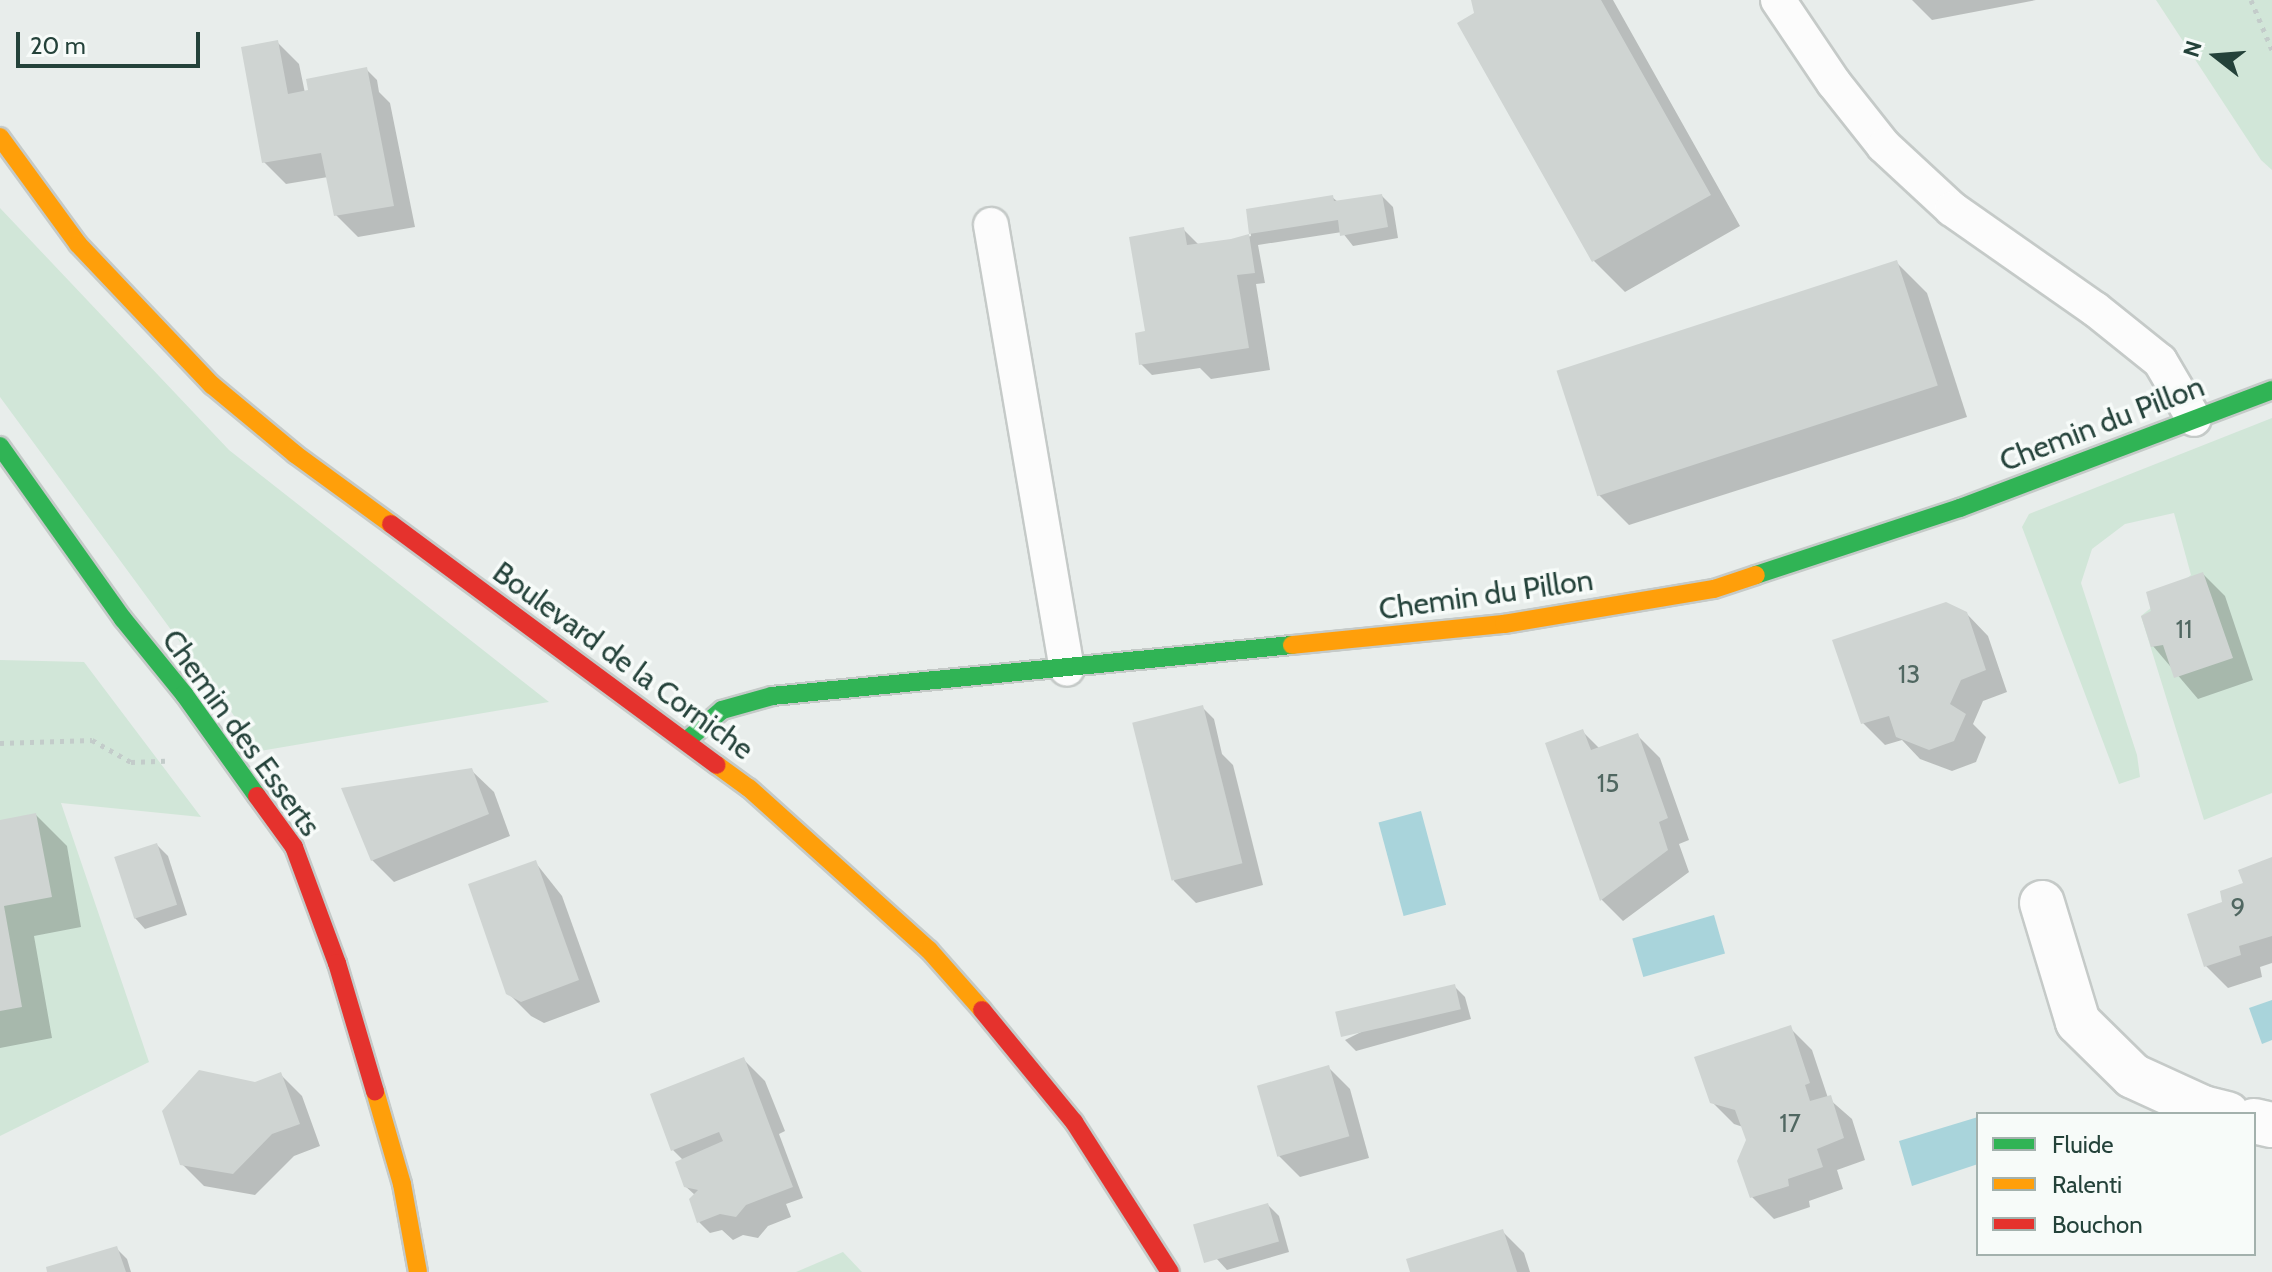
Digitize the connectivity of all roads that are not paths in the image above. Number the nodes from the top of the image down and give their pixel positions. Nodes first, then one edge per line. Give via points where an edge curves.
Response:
1 (1778, 0) edge
2 (0, 137) edge
3 (991, 225) dead end
4 (2272, 390) edge
5 (2194, 419) junction
6 (0, 446) edge
7 (1067, 669) junction
8 (687, 740) junction
9 (2042, 903) dead end
10 (2219, 1112) edge
11 (418, 1272) edge
12 (1170, 1272) edge

1 - 5 lane via 1884,146 1952,209 2160,361
2 - 8 street, Boulevard de la Corniche via 78,244 212,385 417,546
3 - 7 lane
4 - 5 street, Chemin du Pillon
5 - 7 street, Chemin du Pillon via 1960,508 1714,589 1504,624
6 - 11 street, Chemin des Esserts via 294,847 337,963 402,1184
7 - 8 street, Chemin du Pillon via 772,696 722,710
8 - 12 street, Boulevard de la Corniche via 761,798 929,950 1074,1122
9 - 10 street via 2078,1022 2133,1076

